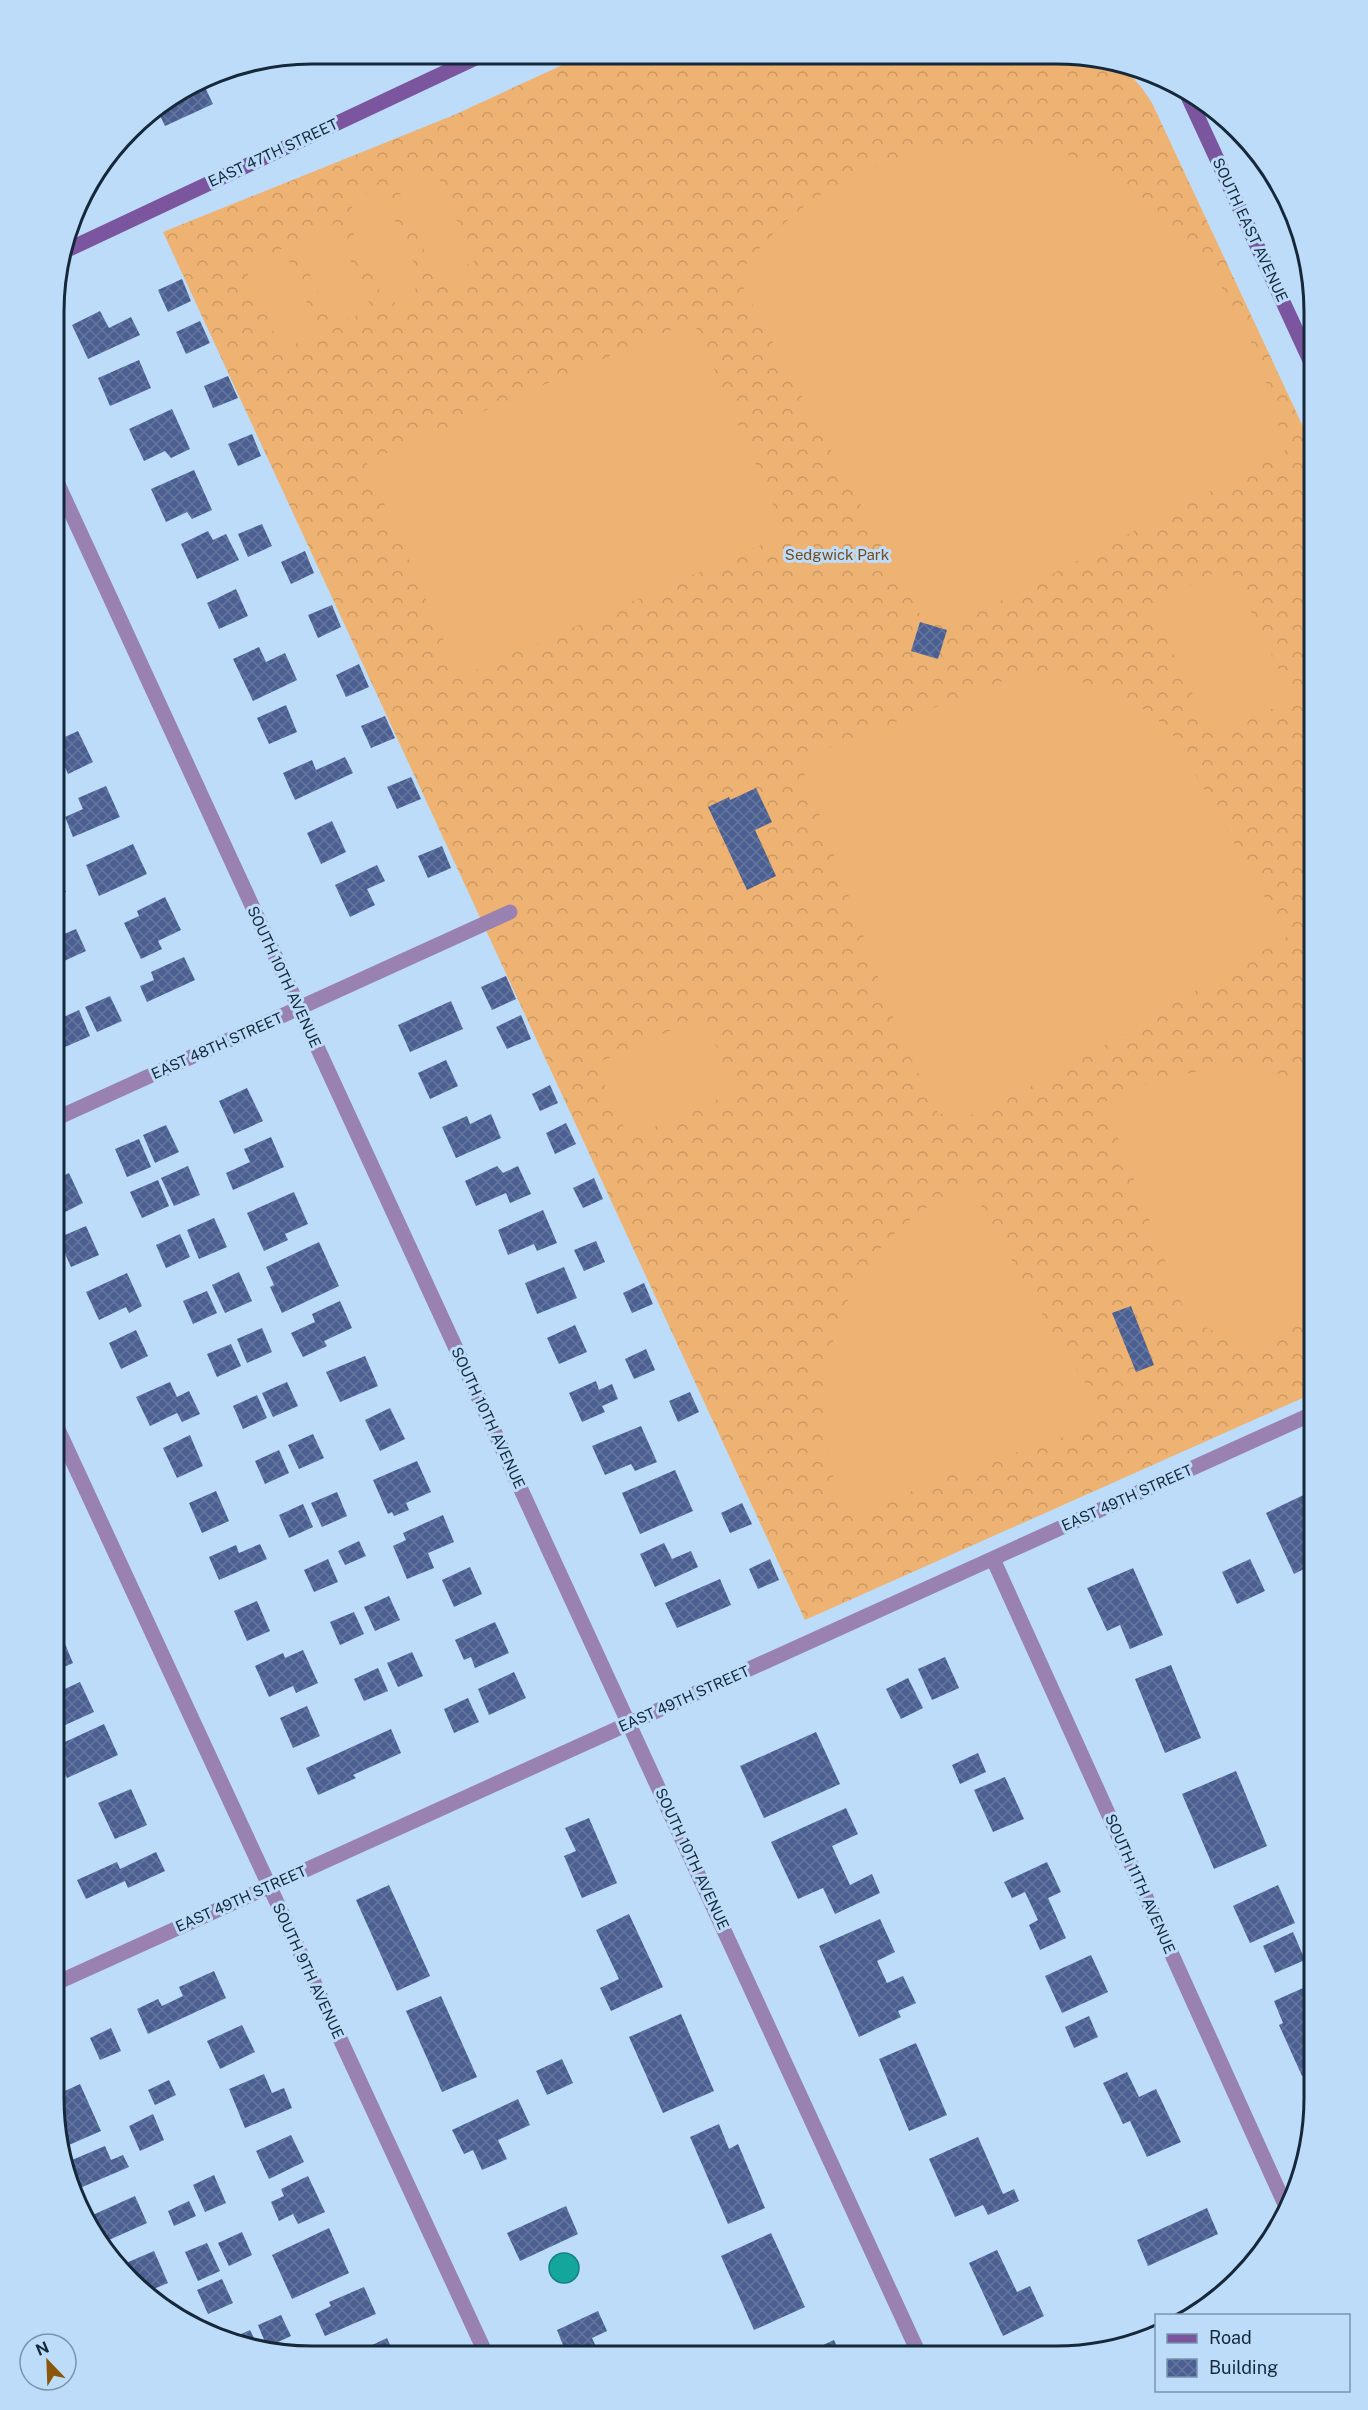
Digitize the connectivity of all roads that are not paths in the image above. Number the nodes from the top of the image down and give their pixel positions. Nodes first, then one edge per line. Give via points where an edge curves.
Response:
1 (463, 64) edge
2 (1192, 106) edge
3 (73, 247) edge
4 (1304, 347) edge
5 (64, 497) edge
6 (510, 912) dead end
7 (298, 1009) junction
8 (64, 1115) edge
9 (1304, 1418) edge
10 (64, 1443) edge
11 (993, 1559) junction
12 (630, 1723) junction
13 (269, 1887) junction
14 (64, 1979) edge
15 (1282, 2198) edge
16 (482, 2346) edge
17 (915, 2346) edge

1 - 3 main road, EAST 47TH STREET
2 - 4 main road, SOUTH EAST AVENUE
5 - 7 street, SOUTH 10TH AVENUE
6 - 7 street, EAST 48TH STREET
7 - 8 street, EAST 48TH STREET
7 - 12 street, SOUTH 10TH AVENUE
9 - 11 street, EAST 49TH STREET
10 - 13 street, SOUTH 9TH AVENUE
11 - 12 street, EAST 49TH STREET
11 - 15 street, SOUTH 11TH AVENUE
12 - 13 street, EAST 49TH STREET
12 - 17 street, SOUTH 10TH AVENUE
13 - 14 street, EAST 49TH STREET
13 - 16 street, SOUTH 9TH AVENUE

